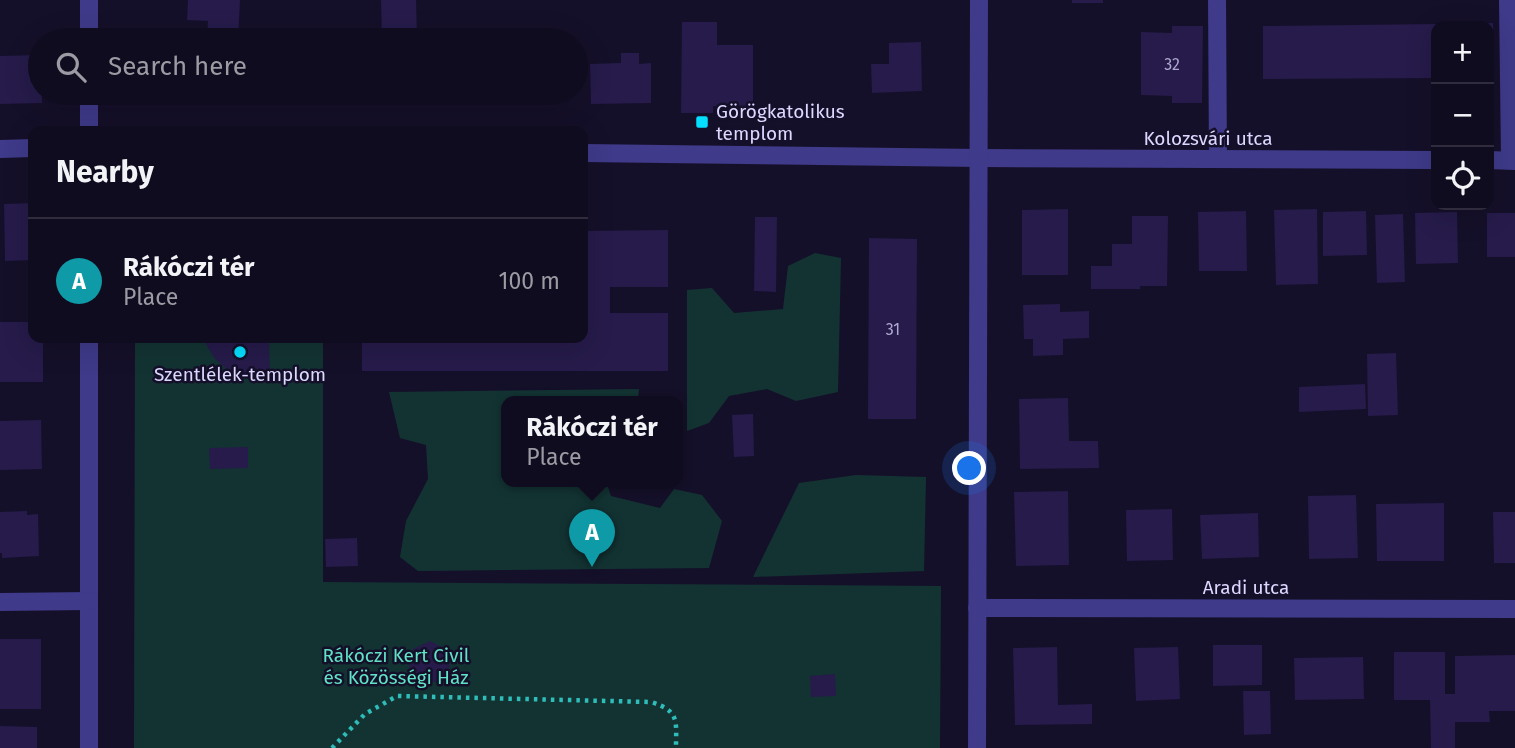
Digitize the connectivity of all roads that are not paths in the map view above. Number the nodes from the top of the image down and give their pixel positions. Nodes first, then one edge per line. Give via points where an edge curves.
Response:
1 (89, 0) edge
2 (979, 0) edge
3 (1217, 0) edge
4 (1508, 0) edge
5 (89, 28) edge
6 (89, 105) edge
7 (89, 126) edge
8 (28, 148) edge
9 (0, 149) edge
10 (588, 153) edge
11 (979, 158) junction
12 (1218, 159) junction
13 (1431, 160) edge
14 (1494, 160) edge
15 (1512, 160) edge
16 (89, 343) edge
17 (89, 601) junction
18 (0, 602) edge
19 (977, 608) junction
20 (1515, 609) edge
21 (89, 748) edge
22 (977, 748) edge

1 - 5 street
2 - 11 street
3 - 12 street
4 - 15 street
6 - 7 street
8 - 9 street
10 - 11 street, Kolozsvári utca
11 - 12 street, Kolozsvári utca
11 - 19 street
12 - 13 street, Kolozsvári utca
14 - 15 street
16 - 17 street
17 - 18 street
17 - 21 street
19 - 20 street, Aradi utca
19 - 22 street

